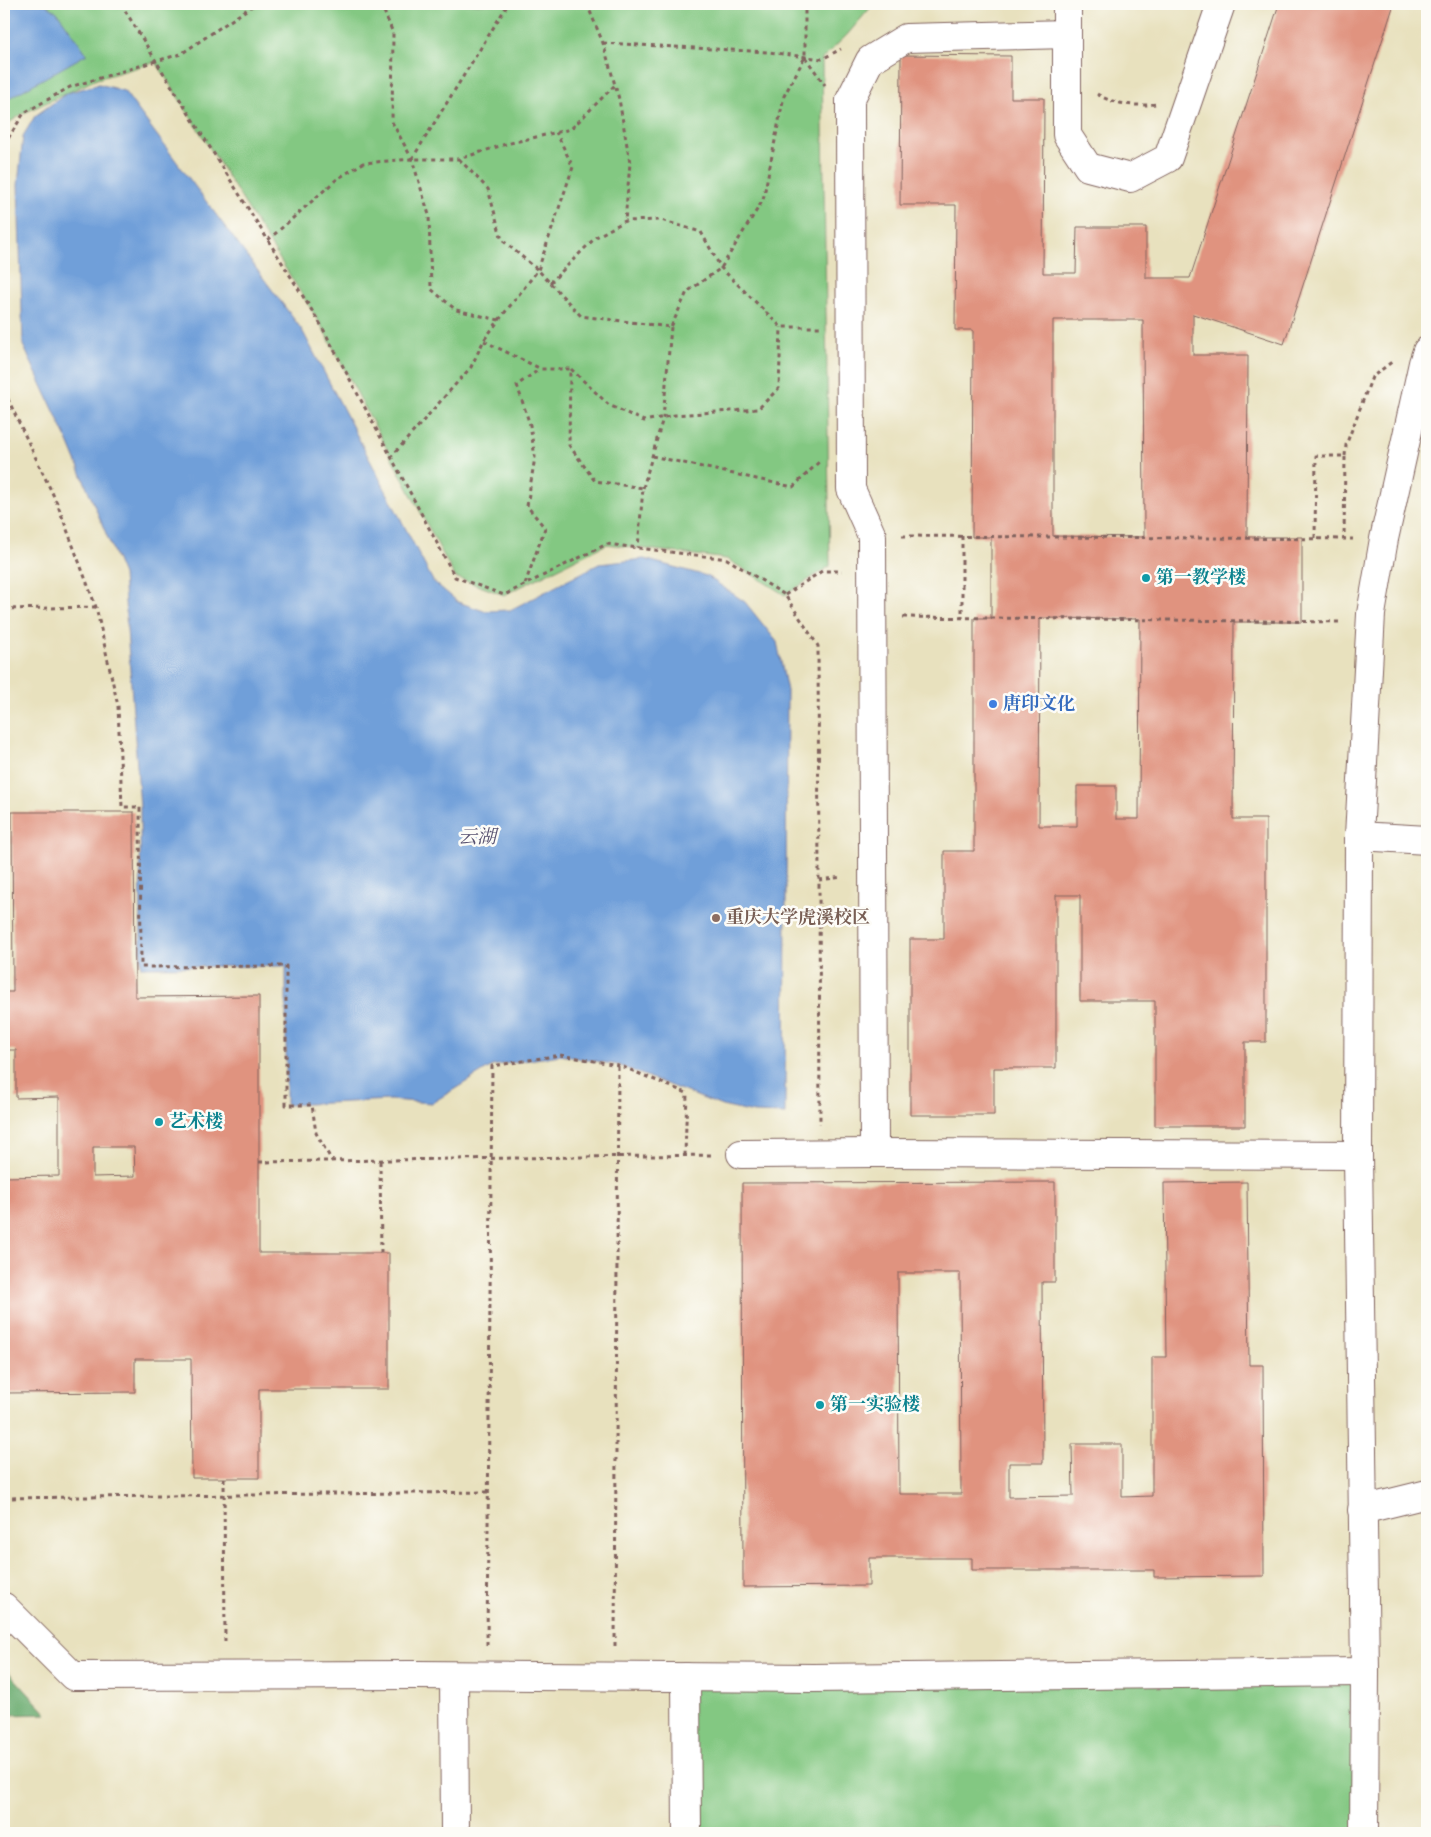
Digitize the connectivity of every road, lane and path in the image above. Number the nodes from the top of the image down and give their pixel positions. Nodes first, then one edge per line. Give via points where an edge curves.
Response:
1 (121, 4) edge
2 (255, 4) edge
3 (381, 4) edge
4 (508, 4) edge
5 (587, 4) edge
6 (805, 4) edge
7 (1067, 4) edge
8 (1221, 4) edge
9 (1067, 34) junction
10 (602, 43) junction
11 (847, 46) dead end
12 (805, 57) junction
13 (156, 62) junction
14 (1067, 76) junction
15 (615, 85) junction
16 (1188, 98) junction
17 (556, 132) junction
18 (4, 145) edge
19 (412, 159) junction
20 (459, 159) junction
21 (625, 221) junction
22 (268, 240) junction
23 (720, 268) junction
24 (538, 270) junction
25 (550, 283) junction
26 (499, 320) junction
27 (671, 327) junction
28 (781, 327) junction
29 (851, 327) junction
30 (484, 340) junction
31 (1427, 351) edge
32 (1394, 360) dead end
33 (541, 369) junction
34 (570, 369) junction
35 (4, 383) edge
36 (663, 418) junction
37 (652, 456) junction
38 (1345, 456) junction
39 (391, 457) junction
40 (851, 458) junction
41 (643, 488) junction
42 (872, 536) junction
43 (962, 536) junction
44 (1315, 538) junction
45 (1344, 539) junction
46 (1384, 539) junction
47 (638, 548) junction
48 (872, 572) junction
49 (525, 584) junction
50 (785, 595) junction
51 (96, 608) junction
52 (4, 609) edge
53 (872, 617) junction
54 (962, 618) junction
55 (1371, 622) junction
56 (1359, 836) junction
57 (1427, 840) edge
58 (618, 1065) junction
59 (874, 1152) junction
60 (821, 1153) junction
61 (740, 1154) joint
62 (685, 1155) junction
63 (1358, 1155) junction
64 (618, 1157) junction
65 (491, 1158) junction
66 (332, 1161) junction
67 (380, 1161) junction
68 (259, 1162) dead end
69 (381, 1253) dead end
70 (224, 1478) dead end
71 (488, 1492) junction
72 (1427, 1494) edge
73 (224, 1496) junction
74 (4, 1498) edge
75 (1362, 1510) junction
76 (4, 1608) edge
77 (1365, 1672) junction
78 (225, 1676) junction
79 (454, 1676) junction
80 (487, 1676) junction
81 (615, 1676) junction
82 (686, 1677) junction
83 (456, 1833) edge
84 (687, 1833) edge
85 (1364, 1833) edge

1 - 13 path
2 - 13 path via 181,54
3 - 19 path via 393,33 392,122
4 - 19 path
5 - 10 path
6 - 12 path
7 - 9 lane
8 - 16 lane
9 - 14 lane
9 - 29 lane via 906,38 870,60 850,100
10 - 12 path
10 - 15 path
11 - 12 path via 822,59
12 - 23 path via 784,96 763,200
13 - 18 path via 70,87 24,114
13 - 22 path
14 - 16 path via 1107,100 1146,105
14 - 16 lane via 1067,135 1088,167 1130,178 1168,158
15 - 17 path via 571,129
15 - 21 path via 630,163
17 - 20 path
17 - 24 path via 572,167
19 - 20 path
19 - 22 path via 363,163 337,179
19 - 26 path via 429,215 431,289 456,310
20 - 24 path via 488,189 502,240
21 - 23 path via 661,220 700,232
21 - 25 path via 596,237
22 - 39 path via 321,325
23 - 27 path via 687,292
23 - 28 path
24 - 25 path
24 - 26 path
25 - 27 path via 581,316
26 - 30 path
27 - 36 path
28 - 29 path
28 - 36 path via 779,388 758,410
29 - 40 lane
30 - 33 path
30 - 39 path via 471,367
31 - 46 lane
32 - 38 path via 1372,377 1346,445
33 - 34 path
33 - 49 path via 517,385 530,425 535,457 527,506 545,528
34 - 36 path via 609,405 644,422
34 - 41 path via 569,445 595,481
35 - 51 path via 6,395 57,503
36 - 37 path
37 - 40 path via 793,487 822,458
37 - 41 path
38 - 44 path via 1316,456
38 - 45 path
39 - 49 path via 455,577 504,595
40 - 42 lane via 851,489
41 - 47 path
42 - 43 path
42 - 48 lane
43 - 44 path
43 - 54 path
44 - 45 path
45 - 46 path
46 - 55 lane
47 - 49 path via 607,544
47 - 50 path via 727,559
48 - 50 path via 822,571
48 - 53 lane
50 - 60 path via 818,646
51 - 52 path
51 - 66 path via 118,706 122,807 140,807 141,966 286,966 286,1105 312,1105 316,1133
53 - 54 path
53 - 59 lane
54 - 55 path
55 - 56 lane
56 - 57 lane
56 - 63 lane
58 - 62 path via 687,1093
58 - 64 path
58 - 65 path via 560,1055 492,1066
59 - 60 lane
59 - 63 lane
60 - 61 lane
61 - 62 path
62 - 64 path
63 - 75 lane
64 - 65 path
64 - 81 path
65 - 67 path
65 - 71 path
66 - 67 path
66 - 68 path
67 - 69 path
70 - 73 path
71 - 73 path
71 - 80 path
72 - 75 lane
73 - 74 path
73 - 78 path
75 - 77 lane
76 - 78 lane via 73,1676
77 - 82 lane
77 - 85 lane
78 - 79 lane
79 - 80 lane
79 - 83 lane
80 - 81 lane
81 - 82 lane
82 - 84 lane

